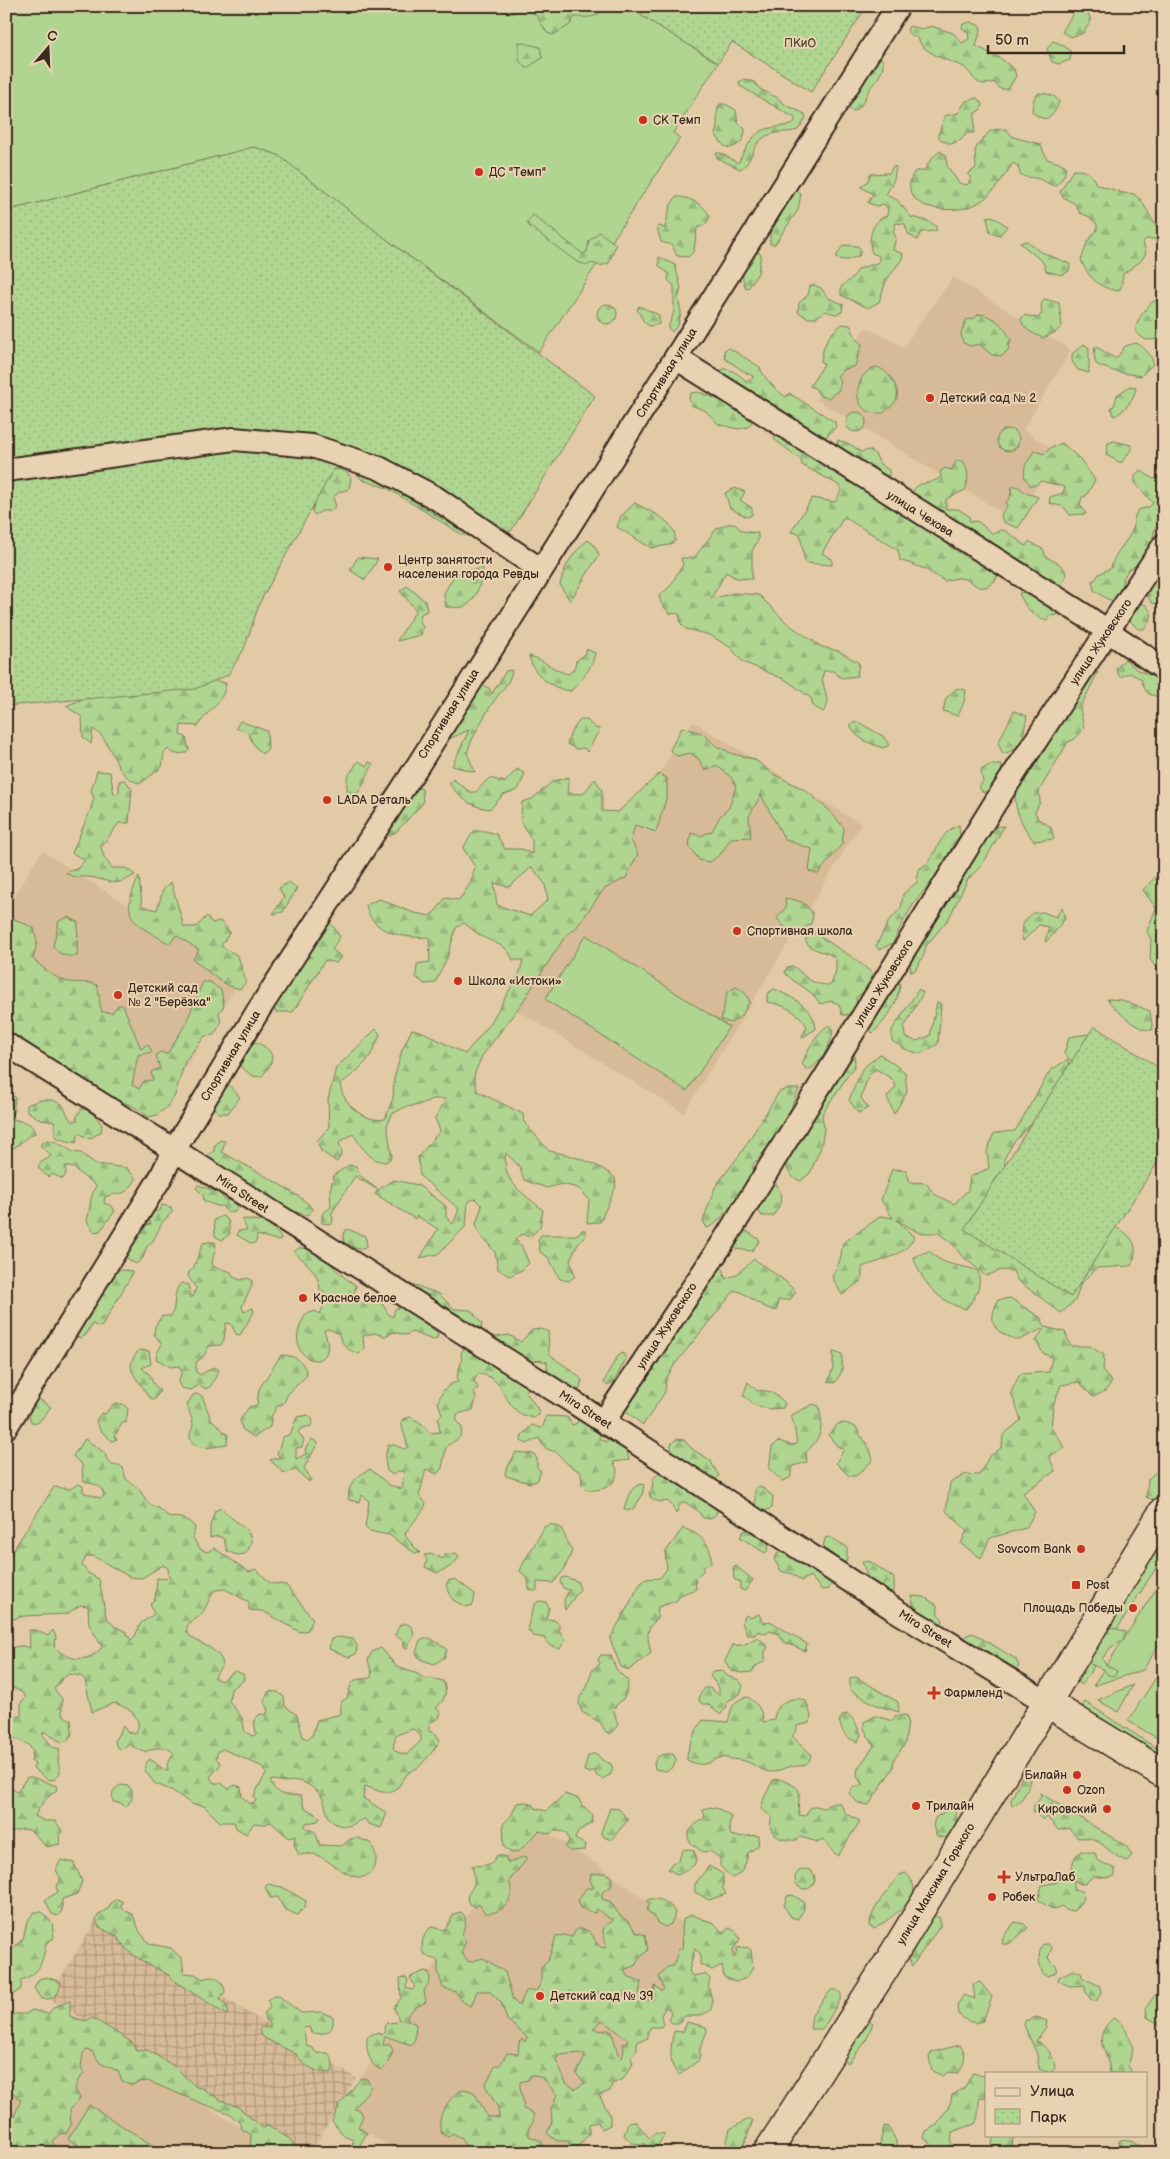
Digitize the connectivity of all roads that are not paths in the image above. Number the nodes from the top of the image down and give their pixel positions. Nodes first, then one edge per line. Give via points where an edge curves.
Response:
1 (898, 6) edge
2 (676, 358) junction
3 (6, 470) edge
4 (1164, 546) edge
5 (541, 570) junction
6 (1108, 632) junction
7 (1164, 669) edge
8 (6, 1044) edge
9 (174, 1150) junction
10 (604, 1421) junction
11 (6, 1427) edge
12 (1164, 1510) edge
13 (1046, 1702) junction
14 (1164, 1774) edge
15 (767, 2153) edge

1 - 2 street, Спортивная улица
2 - 5 street, Спортивная улица
2 - 6 street, улица Чехова
3 - 5 street via 234,439 312,446 379,468 436,498
4 - 6 street, улица Жуковского
5 - 9 street, Спортивная улица via 262,1004
6 - 7 street, улица Чехова
6 - 10 street, улица Жуковского via 996,803 722,1244
8 - 9 street, Mira Street
9 - 10 street, Mira Street
9 - 11 street, Спортивная улица via 157,1184
10 - 13 street, Mira Street via 895,1610
12 - 13 main road, улица Максима Горького
13 - 14 main road, Mira Street
13 - 15 main road, улица Максима Горького via 885,1968

